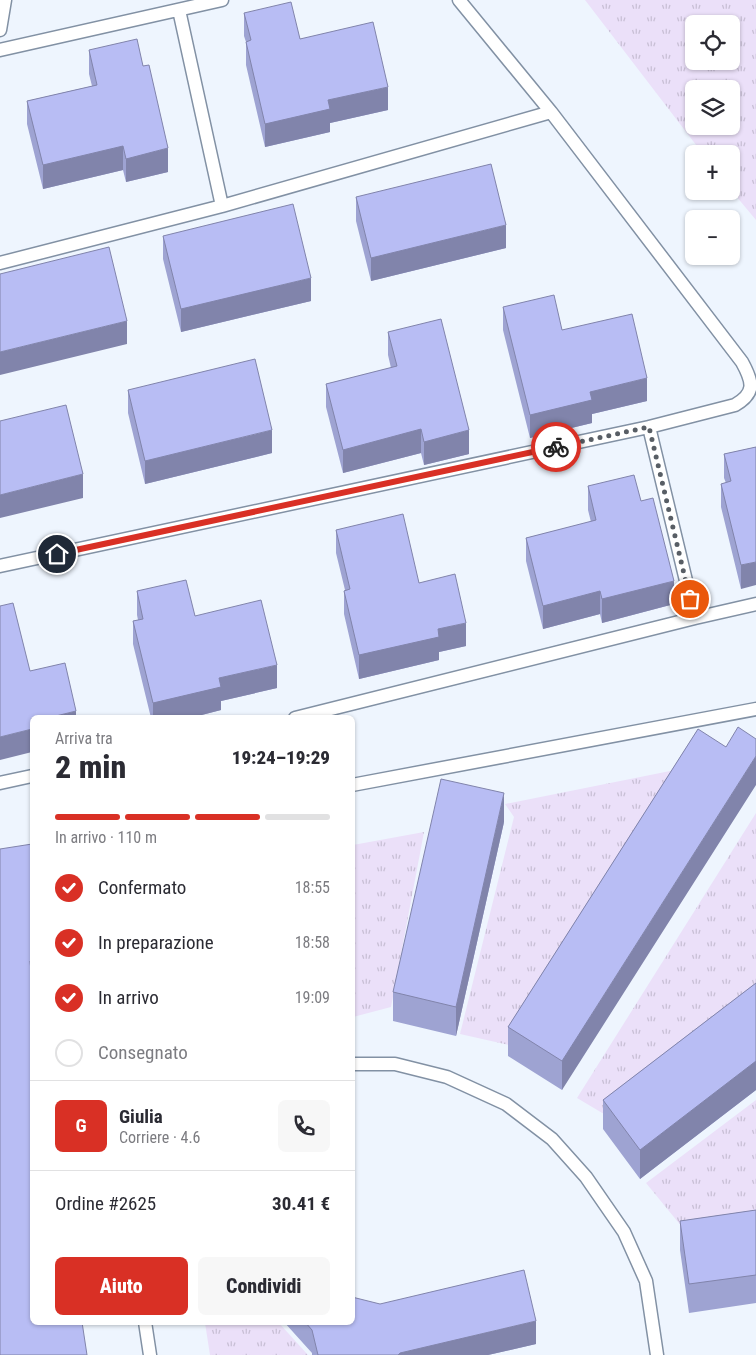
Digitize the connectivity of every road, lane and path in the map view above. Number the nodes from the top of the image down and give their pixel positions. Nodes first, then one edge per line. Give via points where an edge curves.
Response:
1 (5, 0) edge
2 (222, 0) edge
3 (459, 0) edge
4 (179, 10) junction
5 (0, 30) edge
6 (0, 50) edge
7 (551, 112) junction
8 (222, 206) junction
9 (0, 263) edge
10 (649, 427) junction
11 (0, 566) edge
12 (756, 604) edge
13 (695, 618) junction
14 (753, 712) edge
15 (307, 715) edge
16 (30, 776) edge
17 (0, 783) edge
18 (355, 784) edge
19 (355, 1064) edge
20 (145, 1325) edge
21 (150, 1355) edge
22 (657, 1355) edge

1 - 5 lane
2 - 4 lane
3 - 7 lane
4 - 6 lane
4 - 8 lane
7 - 8 lane
7 - 10 lane via 749,375 752,387 744,401
8 - 9 lane
10 - 11 lane
10 - 13 lane
12 - 13 lane
13 - 15 lane
14 - 18 lane
16 - 17 lane
19 - 22 lane via 394,1064 447,1077 506,1104 552,1139 586,1176 624,1232 646,1281
20 - 21 lane

